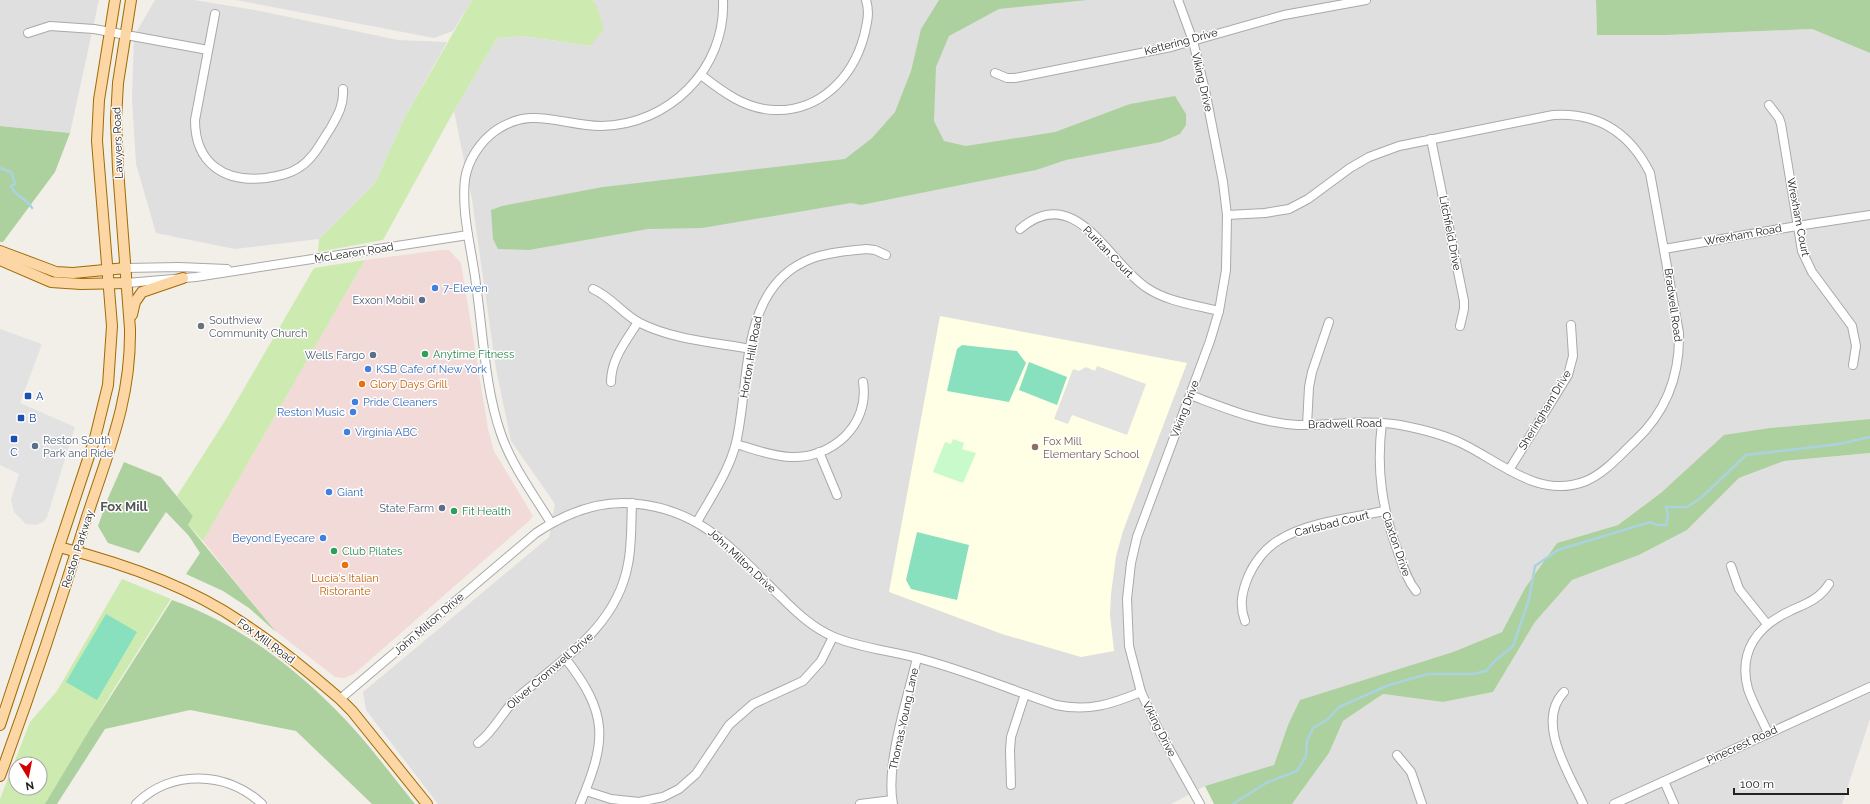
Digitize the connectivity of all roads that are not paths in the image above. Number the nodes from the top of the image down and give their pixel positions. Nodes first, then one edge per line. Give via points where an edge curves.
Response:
1 (115, 0) edge
2 (130, 0) edge
3 (723, 0) edge
4 (866, 0) edge
5 (1178, 0) edge
6 (1366, 0) edge
7 (215, 14) dead end
8 (110, 32) junction
9 (28, 33) dead end
10 (125, 35) junction
11 (1193, 41) junction
12 (208, 50) junction
13 (996, 74) dead end
14 (701, 75) junction
15 (343, 89) dead end
16 (1769, 105) dead end
17 (1432, 139) junction
18 (1227, 215) junction
19 (1870, 216) edge
20 (1798, 226) junction
21 (1020, 229) dead end
22 (468, 235) junction
23 (1664, 249) junction
24 (0, 251) edge
25 (886, 255) dead end
26 (0, 260) edge
27 (126, 268) junction
28 (107, 270) junction
29 (239, 270) junction
30 (184, 278) junction
31 (109, 283) junction
32 (127, 283) junction
33 (593, 289) dead end
34 (1219, 311) junction
35 (638, 322) junction
36 (1329, 322) dead end
37 (1571, 325) dead end
38 (1460, 326) dead end
39 (130, 329) junction
40 (751, 349) junction
41 (1853, 365) dead end
42 (611, 382) dead end
43 (863, 382) dead end
44 (1190, 395) junction
45 (1382, 423) junction
46 (1307, 425) junction
47 (736, 444) junction
48 (819, 452) junction
49 (1509, 470) junction
50 (837, 495) dead end
51 (632, 503) junction
52 (1384, 511) junction
53 (697, 522) junction
54 (551, 523) junction
55 (59, 547) junction
56 (77, 552) junction
57 (1731, 566) dead end
58 (1829, 584) dead end
59 (1416, 591) dead end
60 (1245, 621) dead end
61 (1767, 624) junction
62 (833, 636) junction
63 (565, 658) junction
64 (917, 658) junction
65 (1870, 687) edge
66 (1141, 692) junction
67 (1564, 692) dead end
68 (1025, 694) junction
69 (340, 699) junction
70 (0, 725) edge
71 (1768, 733) junction
72 (478, 743) dead end
73 (1397, 755) dead end
74 (0, 776) edge
75 (1664, 781) junction
76 (1011, 785) dead end
77 (586, 791) junction
78 (892, 802) edge
79 (136, 804) edge
80 (262, 804) edge
81 (427, 804) edge
82 (580, 804) edge
83 (860, 804) edge
84 (1200, 804) edge
85 (1422, 804) edge
86 (1583, 804) edge
87 (1614, 804) edge
88 (1674, 804) edge

1 - 8 main road, Lawyers Road
2 - 10 main road, Lawyers Road
3 - 14 street via 720,35
4 - 14 street via 868,18 852,66 837,85 814,101 790,109 761,108 736,99
5 - 11 street, Viking Drive
6 - 11 street, Kettering Drive via 1284,15
7 - 12 street
8 - 9 street via 50,26
8 - 10 street
8 - 28 main road, Lawyers Road via 99,106 97,141
10 - 12 street
10 - 27 main road, Lawyers Road via 118,83 116,127
11 - 13 street, Kettering Drive via 1015,78
11 - 18 street, Viking Drive via 1209,110
12 - 15 street via 195,131 200,149 206,158 213,166 230,176 246,179 275,177 301,167 315,154 339,114 343,102
14 - 22 street via 676,101 663,110 634,122 599,126 537,117 512,122 495,131 483,143 468,167 464,196
16 - 20 street, Wrexham Court via 1781,124
17 - 18 street, Bradwell Road via 1399,146 1369,157 1289,209
17 - 23 street, Bradwell Road via 1554,115 1578,115 1603,123 1627,138 1644,160 1654,189
17 - 38 street, Litchfield Drive via 1464,301
18 - 34 street, Viking Drive via 1226,270
19 - 20 street, Wrexham Road
20 - 23 street, Wrexham Road
20 - 41 street, Wrexham Court via 1802,250 1809,267 1852,326 1856,346
21 - 34 street, Puritan Court via 1035,218 1044,216 1060,215 1070,218 1092,232 1126,271 1147,288 1174,300
22 - 29 street, McLearen Road
22 - 54 street via 496,418 508,453
23 - 49 street, Bradwell Road via 1679,348 1675,378 1655,419 1610,465 1597,475 1581,482 1567,486 1541,485
24 - 28 main road via 56,272 73,274
25 - 40 street, Horton Hill Road via 866,249 826,254 807,260 790,270 764,299 755,323
26 - 31 main road via 51,282
27 - 28 main road
27 - 29 street, McLearen Road
27 - 32 main road, Reston Parkway
28 - 31 main road, Reston Parkway
29 - 30 street, McLearen Road
30 - 32 street, McLearen Road
30 - 39 main road via 142,292 135,302
31 - 32 main road
31 - 55 main road, Reston Parkway via 112,326 107,391 95,438
32 - 39 main road, Reston Parkway
33 - 35 street via 611,299
34 - 44 street, Viking Drive
35 - 40 street via 668,335
35 - 42 street via 614,362
36 - 46 street via 1312,372
37 - 49 street, Sheringham Drive via 1573,356 1568,375
39 - 56 main road, Reston Parkway via 128,372 121,417
40 - 47 street, Horton Hill Road
43 - 48 street via 864,403 860,416 838,442
44 - 46 street, Bradwell Road via 1260,419
44 - 66 street, Viking Drive via 1143,518 1131,563 1127,617 1129,646
45 - 46 street, Bradwell Road
45 - 49 street, Bradwell Road via 1441,435
45 - 52 street, Claxton Drive via 1379,464
47 - 48 street via 789,457
47 - 53 street, Horton Hill Road via 727,469
48 - 50 street
51 - 53 street, John Milton Drive via 665,508
51 - 54 street, John Milton Drive via 605,504 566,515
51 - 63 street, Oliver Cromwell Drive via 628,563 615,603 598,629
52 - 59 street, Claxton Drive via 1407,575
52 - 60 street, Carlsbad Court via 1306,528 1277,540 1258,560 1245,584 1241,606
53 - 62 street, John Milton Drive via 719,537 797,612
54 - 69 street, John Milton Drive
55 - 56 main road, Fox Mill Road
55 - 70 main road, Reston Parkway
56 - 69 main road, Fox Mill Road via 141,572 198,597 241,621
56 - 74 main road, Reston Parkway
57 - 61 street via 1739,589
58 - 61 street via 1819,597
61 - 71 street via 1749,649 1745,670 1749,690
62 - 64 street, John Milton Drive via 869,648
62 - 77 street via 820,660 802,681 753,704 728,725 696,774 678,789 663,797 638,802 611,799
63 - 72 street, Oliver Cromwell Drive via 509,706 493,730
63 - 77 street via 591,697 598,723 597,760
64 - 68 street, John Milton Drive
64 - 78 street, Thomas Young Lane via 894,758
65 - 71 street, Pinecrest Road
66 - 68 street, John Milton Drive via 1112,704 1084,709 1056,705
66 - 84 street, Viking Drive via 1157,727
67 - 86 street via 1555,704 1553,732
68 - 76 street via 1011,737
69 - 81 main road, Fox Mill Road
71 - 75 street, Pinecrest Road
73 - 85 street via 1411,772
75 - 87 street, Pinecrest Road
75 - 88 street
77 - 82 street
78 - 83 street
79 - 80 street via 159,787 176,781 208,778 234,785

